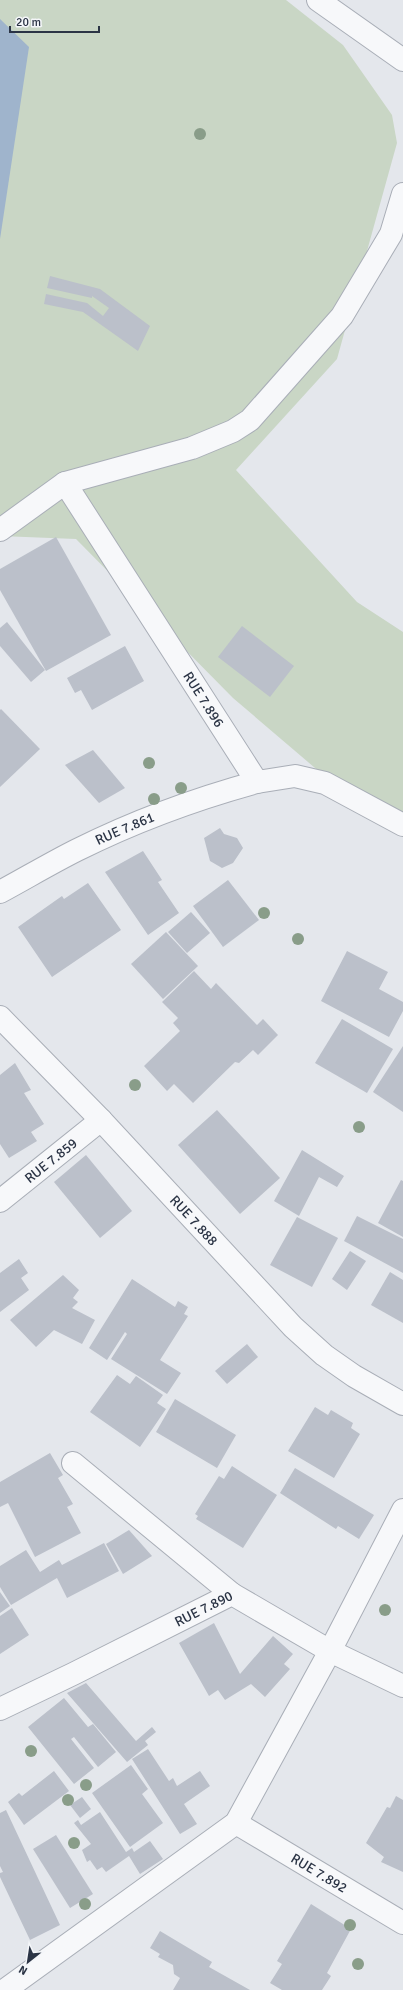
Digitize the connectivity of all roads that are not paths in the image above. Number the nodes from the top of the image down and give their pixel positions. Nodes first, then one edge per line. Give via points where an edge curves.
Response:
1 (318, 0) edge
2 (403, 60) edge
3 (403, 194) edge
4 (65, 483) junction
5 (0, 530) edge
6 (257, 782) junction
7 (403, 825) edge
8 (0, 892) edge
9 (0, 1017) edge
10 (101, 1120) junction
11 (0, 1201) edge
12 (403, 1404) edge
13 (73, 1463) dead end
14 (403, 1510) edge
15 (232, 1594) junction
16 (330, 1651) junction
17 (403, 1686) edge
18 (0, 1709) edge
19 (236, 1823) junction
20 (403, 1923) edge
21 (5, 1990) edge

1 - 2 street
3 - 4 street via 391,234 342,316 250,420 233,431 192,448
4 - 5 street
4 - 6 street, RUE 7.896
6 - 7 street via 295,776 324,783
6 - 8 street, RUE 7.861 via 167,810 78,850
9 - 10 street, RUE 7.888
10 - 11 street, RUE 7.859
10 - 12 street, RUE 7.888 via 293,1327 354,1376
13 - 15 street
14 - 16 street
15 - 16 street, RUE 7.890
15 - 18 street, RUE 7.890
16 - 17 street, RUE 7.890
16 - 19 street
19 - 20 street, RUE 7.892
19 - 21 street

